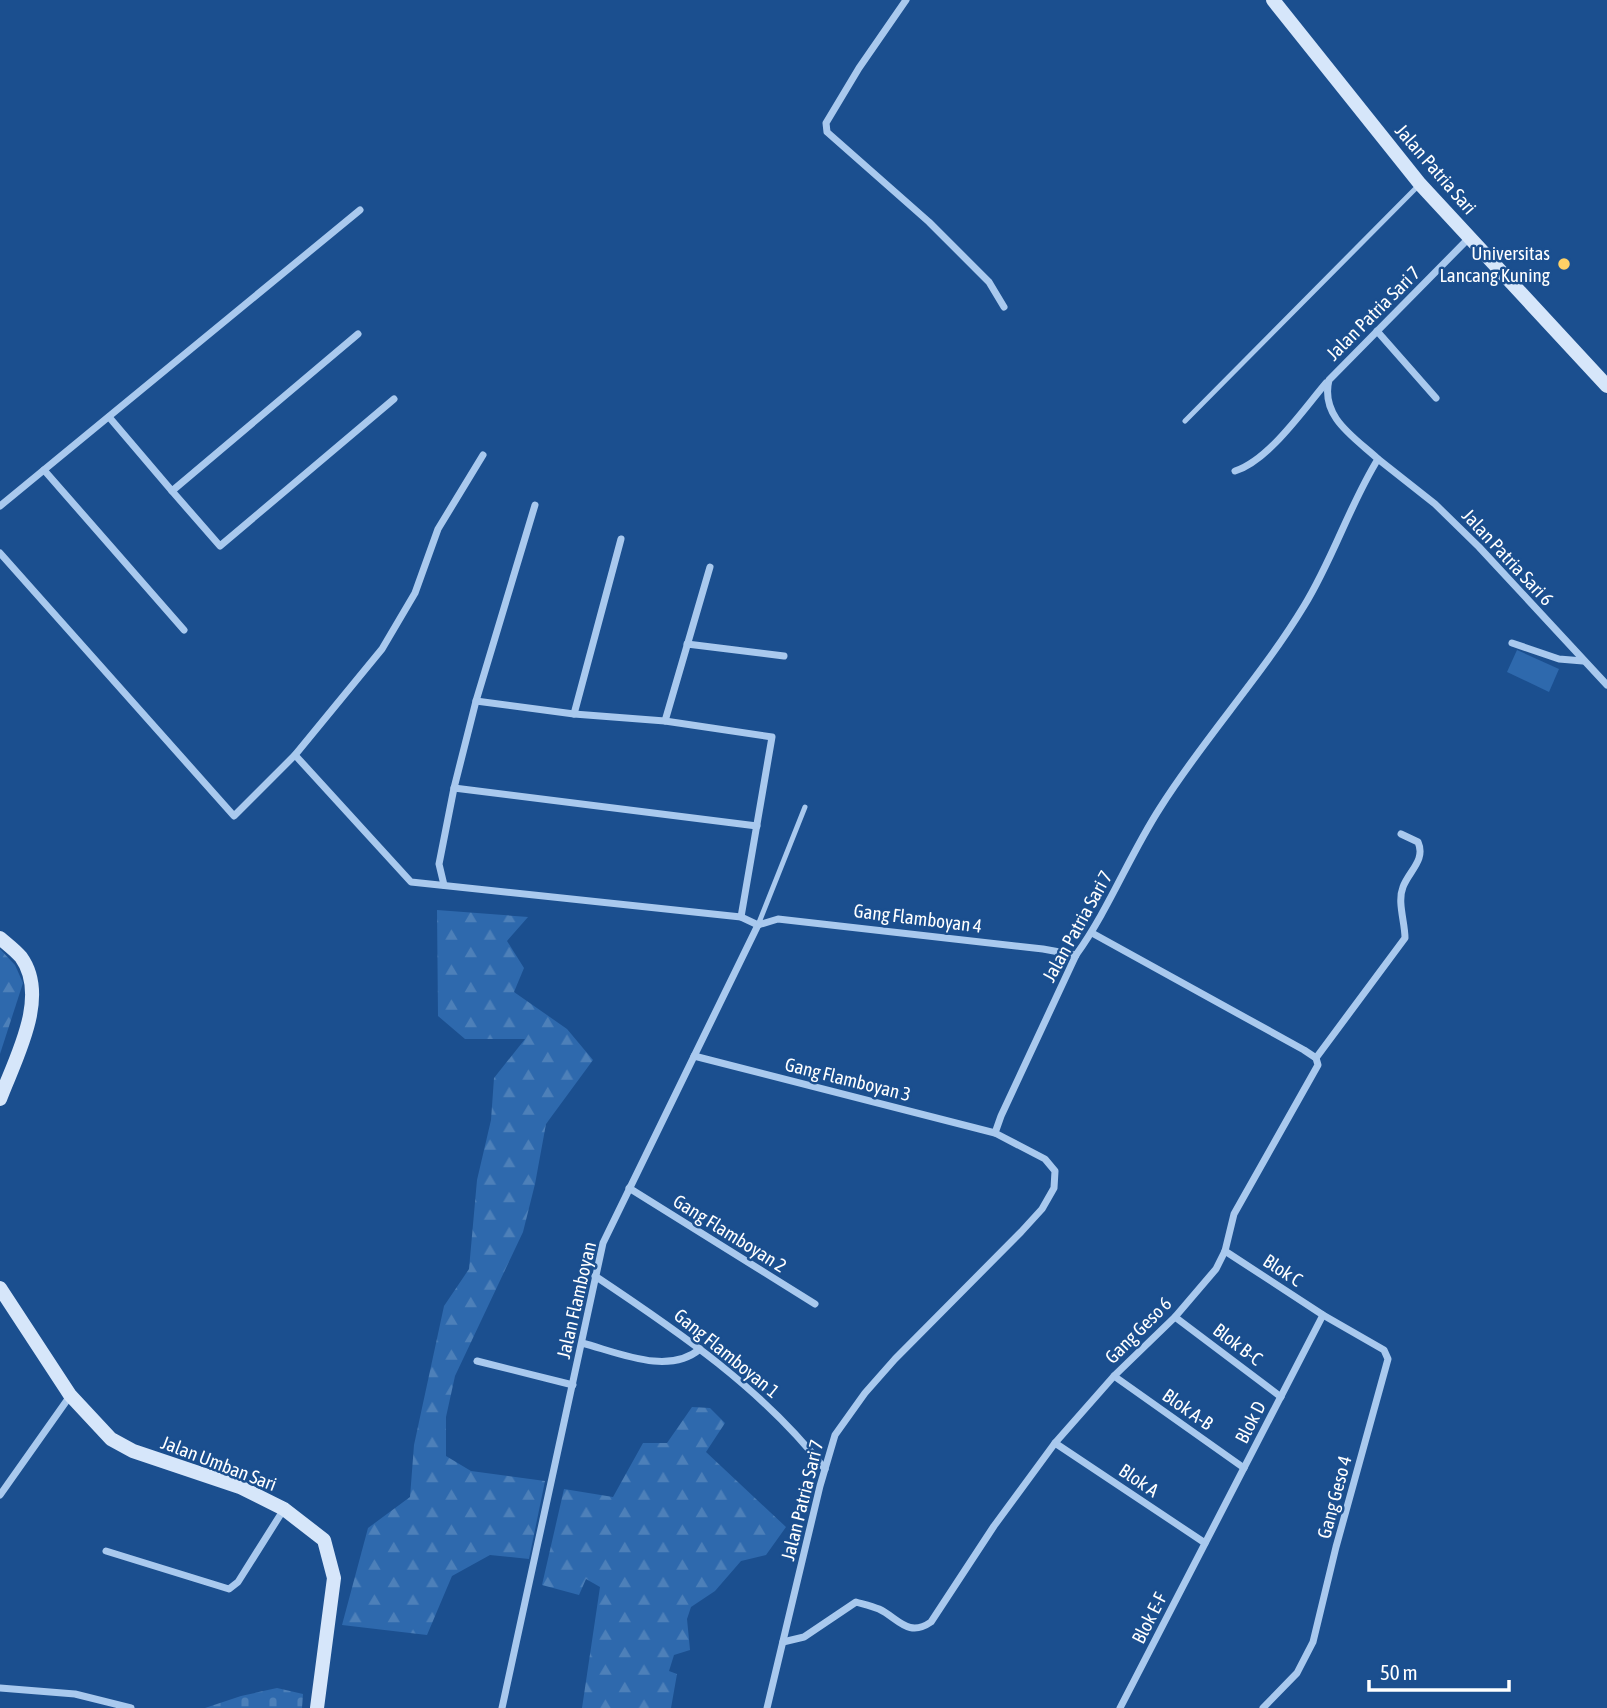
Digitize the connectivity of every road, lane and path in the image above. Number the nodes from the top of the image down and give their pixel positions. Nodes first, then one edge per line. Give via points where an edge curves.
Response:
1 (906, 0) edge
2 (1273, 0) edge
3 (1420, 184) junction
4 (360, 210) dead end
5 (1469, 237) junction
6 (1004, 307) dead end
7 (1377, 331) junction
8 (358, 334) dead end
9 (1329, 380) junction
10 (1607, 386) edge
11 (1436, 398) dead end
12 (394, 399) dead end
13 (108, 417) junction
14 (1185, 421) dead end
15 (483, 455) dead end
16 (1378, 459) junction
17 (44, 470) junction
18 (1235, 471) dead end
19 (172, 491) junction
20 (535, 505) dead end
21 (0, 506) edge
22 (621, 539) dead end
23 (0, 553) edge
24 (710, 566) dead end
25 (184, 630) dead end
26 (1512, 643) dead end
27 (687, 644) junction
28 (784, 656) dead end
29 (1583, 661) junction
30 (1607, 685) edge
31 (476, 701) junction
32 (574, 714) junction
33 (665, 721) junction
34 (295, 755) junction
35 (454, 788) junction
36 (805, 807) dead end
37 (757, 826) junction
38 (1401, 834) dead end
39 (444, 885) junction
40 (741, 917) junction
41 (758, 925) junction
42 (1091, 933) junction
43 (0, 938) edge
44 (1076, 955) junction
45 (694, 1056) junction
46 (1315, 1058) junction
47 (0, 1099) edge
48 (995, 1133) junction
49 (629, 1188) junction
50 (1225, 1251) junction
51 (595, 1276) junction
52 (0, 1288) edge
53 (815, 1304) dead end
54 (1323, 1315) junction
55 (1175, 1317) junction
56 (582, 1343) junction
57 (700, 1349) junction
58 (477, 1361) dead end
59 (1114, 1376) junction
60 (573, 1385) junction
61 (70, 1395) junction
62 (1281, 1397) junction
63 (1055, 1443) junction
64 (1244, 1468) junction
65 (825, 1469) junction
66 (0, 1495) edge
67 (284, 1509) junction
68 (1205, 1543) junction
69 (106, 1551) dead end
70 (783, 1643) junction
71 (0, 1688) edge
72 (131, 1708) edge
73 (317, 1708) edge
74 (502, 1708) edge
75 (767, 1708) edge
76 (1120, 1708) edge
77 (1263, 1708) edge

1 - 6 street via 859,68 827,123 827,131 929,222 989,282
2 - 3 street, Jalan Patria Sari
3 - 5 street, Jalan Patria Sari
3 - 14 lane
4 - 13 street
5 - 7 street, Jalan Patria Sari 7
5 - 10 street, Jalan Patria Sari
7 - 9 street, Jalan Patria Sari 7
7 - 11 street
8 - 19 street
9 - 16 street, Jalan Patria Sari 7 via 1328,405 1338,423
9 - 18 street via 1269,448
12 - 19 street via 220,546
13 - 17 street
13 - 19 street
15 - 34 street via 438,529 415,593 382,649
16 - 29 street, Jalan Patria Sari 6 via 1435,504 1479,547
16 - 42 street, Jalan Patria Sari 7 via 1306,603 1159,809
17 - 21 street
17 - 25 street
20 - 31 street
22 - 32 street
23 - 34 street via 234,816
24 - 27 street
26 - 29 street via 1559,659
27 - 28 street
27 - 33 street
29 - 30 street, Jalan Patria Sari 6
31 - 32 street
31 - 35 street
32 - 33 street
33 - 37 street via 772,737
34 - 39 street via 411,882
35 - 37 street
35 - 39 street via 439,864
36 - 41 lane
37 - 40 street
38 - 46 street, Gang Geso 6 via 1418,842 1422,850 1401,892 1405,938
39 - 40 street
40 - 41 street
41 - 44 street, Gang Flamboyan 4 via 778,919
41 - 45 street, Jalan Flamboyan
42 - 44 street, Jalan Patria Sari 7
42 - 46 street
43 - 47 street via 20,957 28,973 32,1013
44 - 48 street, Jalan Patria Sari 7
45 - 48 street, Gang Flamboyan 3
45 - 49 street, Jalan Flamboyan
46 - 50 street, Gang Geso 6 via 1315,1071 1234,1214
48 - 65 street, Jalan Patria Sari 7 via 1045,1159 1055,1171 1055,1188 1042,1209 865,1393 835,1435
49 - 51 street, Jalan Flamboyan via 603,1243
49 - 53 street, Gang Flamboyan 2
50 - 54 street, Blok C
50 - 55 street, Gang Geso 6 via 1216,1269
51 - 56 street, Jalan Flamboyan
51 - 57 street, Gang Flamboyan 1
52 - 61 street, Jalan Umban Sari
54 - 62 street, Blok D
54 - 77 street, Gang Geso 4 via 1384,1350 1388,1359 1313,1642 1297,1673
55 - 59 street, Gang Geso 6
55 - 62 street, Blok B-C
56 - 57 street via 670,1362
56 - 60 street, Jalan Flamboyan
57 - 65 street, Gang Flamboyan 1 via 762,1400
58 - 60 street
59 - 63 street, Gang Geso 6
59 - 64 street, Blok A-B
60 - 74 street, Jalan Flamboyan
61 - 66 street
61 - 67 street, Jalan Umban Sari via 111,1439 133,1451 240,1487
62 - 64 street, Blok D
63 - 68 street, Blok A
63 - 70 street, Gang Geso 6 via 931,1622 914,1629 856,1602 804,1637
64 - 68 street, Blok D
65 - 70 street, Jalan Patria Sari 7
67 - 69 street via 233,1588
67 - 73 street, Jalan Umban Sari via 324,1540 334,1578
68 - 76 street, Blok E-F
70 - 75 street
71 - 72 street via 75,1694

